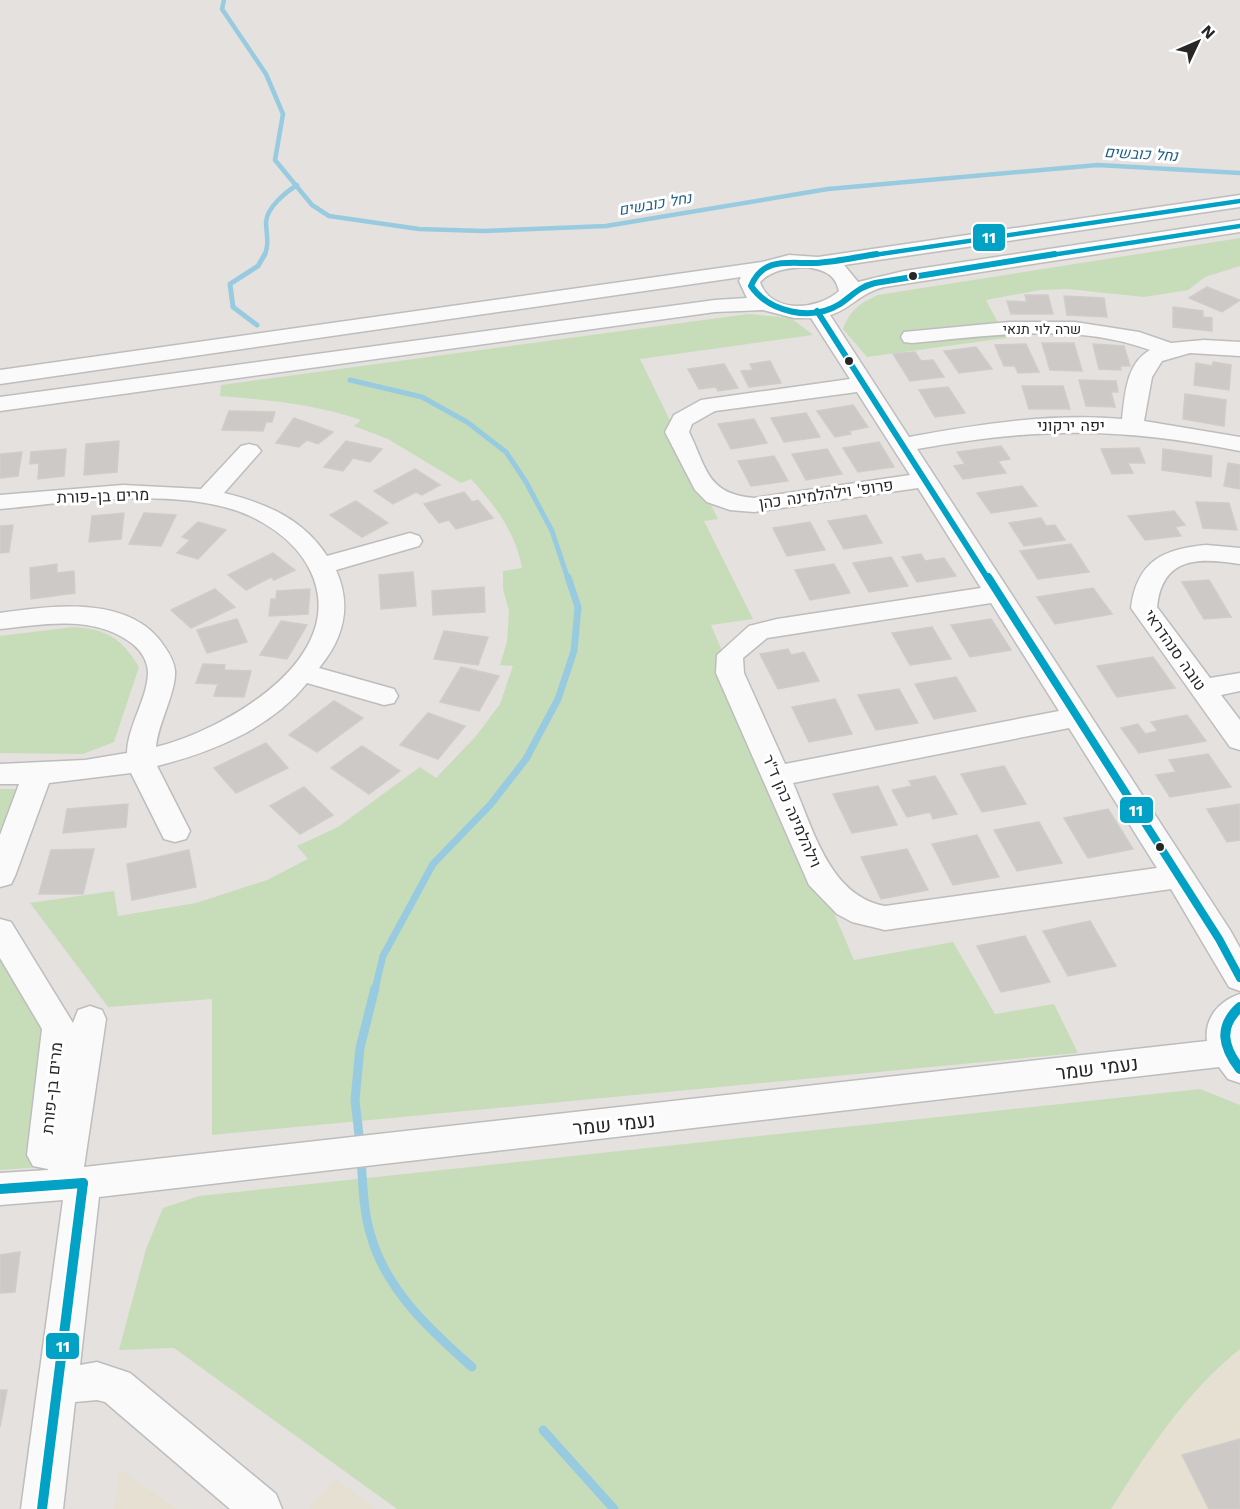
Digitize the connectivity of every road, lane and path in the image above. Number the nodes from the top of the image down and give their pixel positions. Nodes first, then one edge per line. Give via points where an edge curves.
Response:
1 (1240, 201) edge
2 (1240, 226) edge
3 (816, 263) junction
4 (762, 267) junction
5 (850, 292) junction
6 (766, 304) junction
7 (817, 311) junction
8 (912, 337) dead end
9 (1238, 342) edge
10 (1170, 350) junction
11 (0, 377) edge
12 (864, 384) junction
13 (0, 404) edge
14 (1132, 426) junction
15 (1240, 444) edge
16 (903, 445) junction
17 (249, 451) dead end
18 (925, 480) junction
19 (206, 498) junction
20 (0, 502) edge
21 (410, 541) dead end
22 (1240, 555) edge
23 (321, 566) junction
24 (999, 594) junction
25 (0, 621) edge
26 (304, 673) junction
27 (1240, 682) edge
28 (1202, 689) junction
29 (384, 696) dead end
30 (1077, 717) junction
31 (1240, 740) edge
32 (141, 761) junction
33 (0, 774) edge
34 (37, 774) junction
35 (776, 776) junction
36 (175, 831) dead end
37 (0, 876) edge
38 (1179, 876) junction
39 (0, 931) edge
40 (1240, 978) edge
41 (1240, 1007) edge
42 (90, 1019) dead end
43 (1233, 1061) edge
44 (45, 1155) dead end
45 (73, 1184) junction
46 (0, 1189) edge
47 (57, 1386) junction
48 (42, 1509) edge
49 (261, 1509) edge

1 - 3 street
2 - 5 street via 904,277
3 - 4 street via 787,261
3 - 5 street via 847,278
4 - 6 street via 749,281 755,297
4 - 11 street
5 - 7 street via 839,304
6 - 7 street via 790,311
6 - 13 street via 715,306
7 - 12 street
8 - 10 street, שרה לוי תנאי via 996,329 1092,329 1130,335
9 - 10 street, שרה לוי תנאי
10 - 14 street, שרה לוי תנאי via 1157,354 1142,374
12 - 16 street
12 - 18 street, פרופ' וילהלמינה כהן via 709,405 682,420 677,432 705,487 717,498 736,503 754,504
14 - 15 street, יפה ירקוני
14 - 16 street, יפה ירקוני via 1019,426
16 - 18 street
17 - 19 street
18 - 24 street
19 - 20 street, מרים בן-פורת via 143,494
19 - 23 street, מרים בן-פורת via 267,514 305,542
21 - 23 street
22 - 28 street, טובה סנהדראי via 1202,554 1173,559 1155,570 1144,591 1144,608
23 - 26 street, מרים בן-פורת via 333,609 329,634
24 - 30 street
24 - 35 street, וילהלמינה כהן ד"ר via 777,627 758,632 744,642 730,655 730,673
25 - 32 street via 91,616 119,623 140,635 156,652 161,674 148,716
26 - 29 street
26 - 32 street, מרים בן-פורת via 279,698 248,719 181,749
27 - 28 street
28 - 31 street, טובה סנהדראי
30 - 35 street
30 - 38 street
32 - 34 street, מרים בן-פורת via 91,771
32 - 36 street
33 - 34 street, מרים בן-פורת
34 - 37 street
35 - 38 street, וילהלמינה כהן ד"ר via 820,877 839,901 860,915 906,918
38 - 40 street
39 - 44 street, מרים בן-פורת via 59,1028
41 - 43 street via 1230,1014 1222,1028
42 - 45 street
43 - 45 street, נעמי שמר
45 - 46 street, נעמי שמר
45 - 47 street
47 - 48 street
47 - 49 street via 98,1381 116,1386

